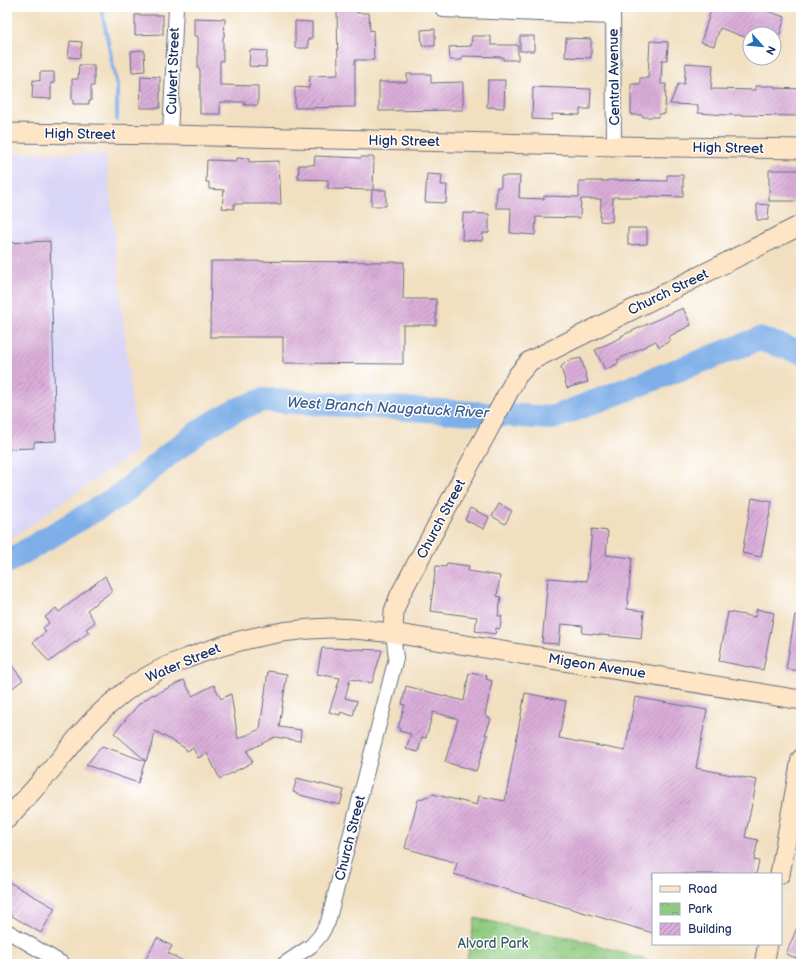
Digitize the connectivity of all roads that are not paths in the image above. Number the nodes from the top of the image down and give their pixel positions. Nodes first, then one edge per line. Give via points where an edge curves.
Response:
1 (176, 7) edge
2 (443, 7) edge
3 (613, 12) edge
4 (7, 133) edge
5 (170, 135) junction
6 (614, 146) junction
7 (801, 149) edge
8 (801, 225) edge
9 (393, 633) junction
10 (801, 700) edge
11 (801, 759) edge
12 (7, 819) edge
13 (780, 873) edge
14 (7, 931) edge
15 (768, 945) edge
16 (63, 964) edge
17 (284, 964) edge
18 (764, 964) edge

1 - 5 street, Culvert Street
2 - 3 street via 443,10
3 - 6 street, Central Avenue
4 - 5 street, High Street
5 - 6 street, High Street
6 - 7 street, High Street
8 - 9 street, Church Street via 530,361 517,376 400,595 394,611
9 - 10 street, Migeon Avenue
9 - 12 street, Water Street via 330,628 292,631 230,643 169,665 136,683 94,719
9 - 17 street, Church Street via 396,658 328,922 311,946
11 - 13 street
14 - 16 street
15 - 18 street

